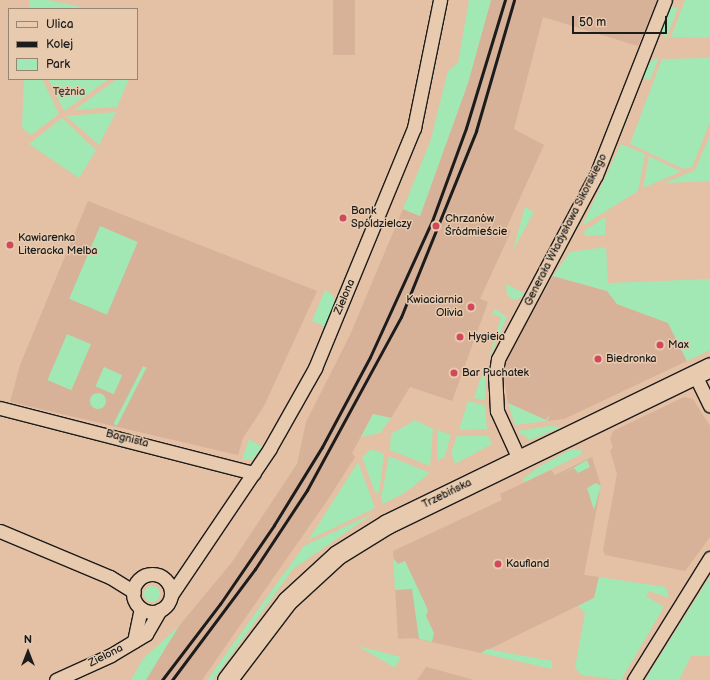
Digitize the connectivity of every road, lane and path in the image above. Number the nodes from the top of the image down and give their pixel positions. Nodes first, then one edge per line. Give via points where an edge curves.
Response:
1 (440, 0) edge
2 (665, 0) edge
3 (703, 371) edge
4 (710, 406) edge
5 (0, 408) edge
6 (520, 459) junction
7 (254, 473) junction
8 (0, 531) edge
9 (710, 558) edge
10 (189, 568) junction
11 (110, 577) junction
12 (143, 577) junction
13 (162, 577) junction
14 (171, 595) junction
15 (137, 601) junction
16 (160, 610) junction
17 (134, 641) junction
18 (56, 680) edge
19 (228, 680) edge
20 (634, 680) edge

1 - 7 street, Zielona via 423,98 404,155 309,381
2 - 6 street, Generała Władysława Sikorskiego via 596,175 498,359 495,378 497,412
3 - 4 street
3 - 6 street, Trzebińska
5 - 7 street, Bagnista
6 - 19 street, Trzebińska via 387,524 337,555 287,601
7 - 10 street, Zielona
8 - 11 street
9 - 20 street
10 - 13 street
10 - 14 street, Zielona
11 - 12 street
11 - 15 street
12 - 13 street
12 - 15 street, Zielona
13 - 14 street
14 - 16 street, Zielona
15 - 16 street
15 - 17 street, Zielona
16 - 17 street, Zielona via 152,628
17 - 18 street, Zielona

